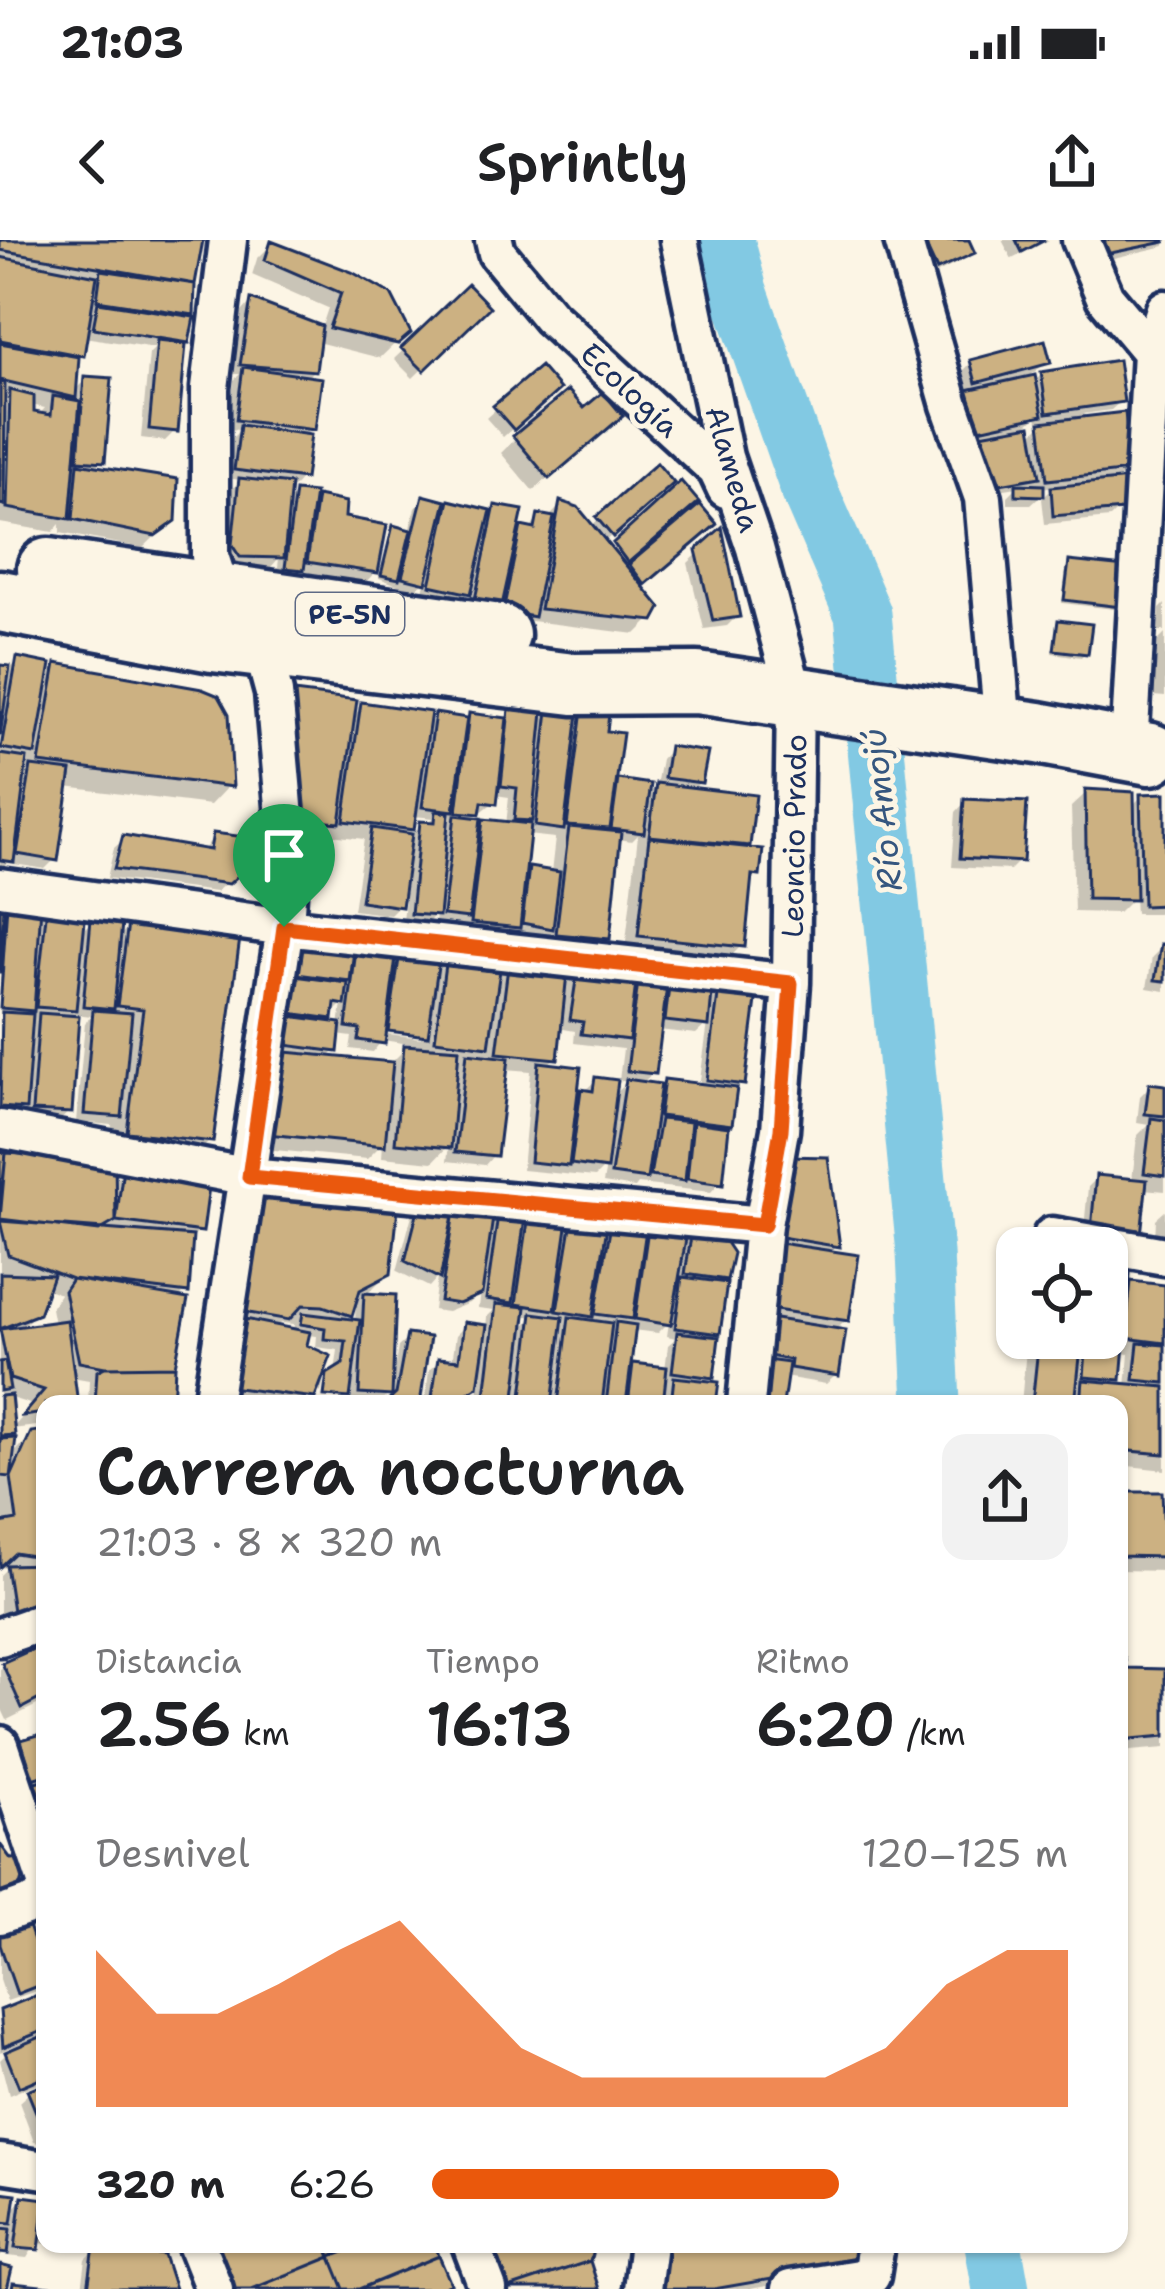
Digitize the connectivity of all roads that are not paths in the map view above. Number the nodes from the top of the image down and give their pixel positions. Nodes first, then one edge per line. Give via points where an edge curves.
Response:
1 (228, 240) edge
2 (494, 240) edge
3 (679, 240) edge
4 (903, 240) edge
5 (1081, 240) edge
6 (1165, 309) edge
7 (1150, 352) junction
8 (755, 548) junction
9 (0, 560) edge
10 (221, 595) junction
11 (0, 601) edge
12 (254, 646) junction
13 (697, 683) junction
14 (813, 699) junction
15 (986, 726) junction
16 (1152, 754) edge
17 (0, 886) edge
18 (284, 927) junction
19 (791, 983) junction
20 (0, 1129) edge
21 (249, 1177) junction
22 (764, 1225) junction
23 (1128, 1249) edge
24 (1165, 1256) edge
25 (213, 1395) edge
26 (747, 1395) edge
27 (36, 1624) edge
28 (0, 1637) edge
29 (0, 1745) edge
30 (36, 1852) edge
31 (36, 1901) edge
32 (0, 1915) edge
33 (0, 2163) edge
34 (36, 2169) edge
35 (200, 2253) edge
36 (475, 2253) edge
37 (647, 2253) edge
38 (875, 2253) edge
39 (214, 2289) edge
40 (488, 2289) edge
41 (642, 2289) edge
42 (790, 2289) edge

1 - 10 street via 210,388 209,556
2 - 8 street, Ecología via 496,253 550,317 717,470
3 - 8 street, Alameda via 724,457
4 - 15 street via 983,498
5 - 7 street via 1105,297
6 - 7 street
7 - 16 street
8 - 14 street, Alameda
9 - 10 highway, PE-5N
10 - 12 street
10 - 13 highway, PE-5N via 569,645
11 - 12 highway, PE-5N
12 - 13 highway, PE-5N via 574,684
12 - 18 street via 274,693 289,862
13 - 14 highway, PE-5N
14 - 15 highway, PE-5N
14 - 19 street, Leoncio Prado
15 - 16 highway, PE-5N
17 - 18 street
18 - 19 street
18 - 21 street
19 - 22 street, Leoncio Prado via 781,1130
20 - 21 street
21 - 22 street
21 - 25 street
22 - 26 street, Leoncio Prado
23 - 24 street
27 - 28 street
29 - 30 street
31 - 32 street
33 - 34 street
35 - 39 street
36 - 40 street
37 - 41 street
38 - 42 street via 872,2276

